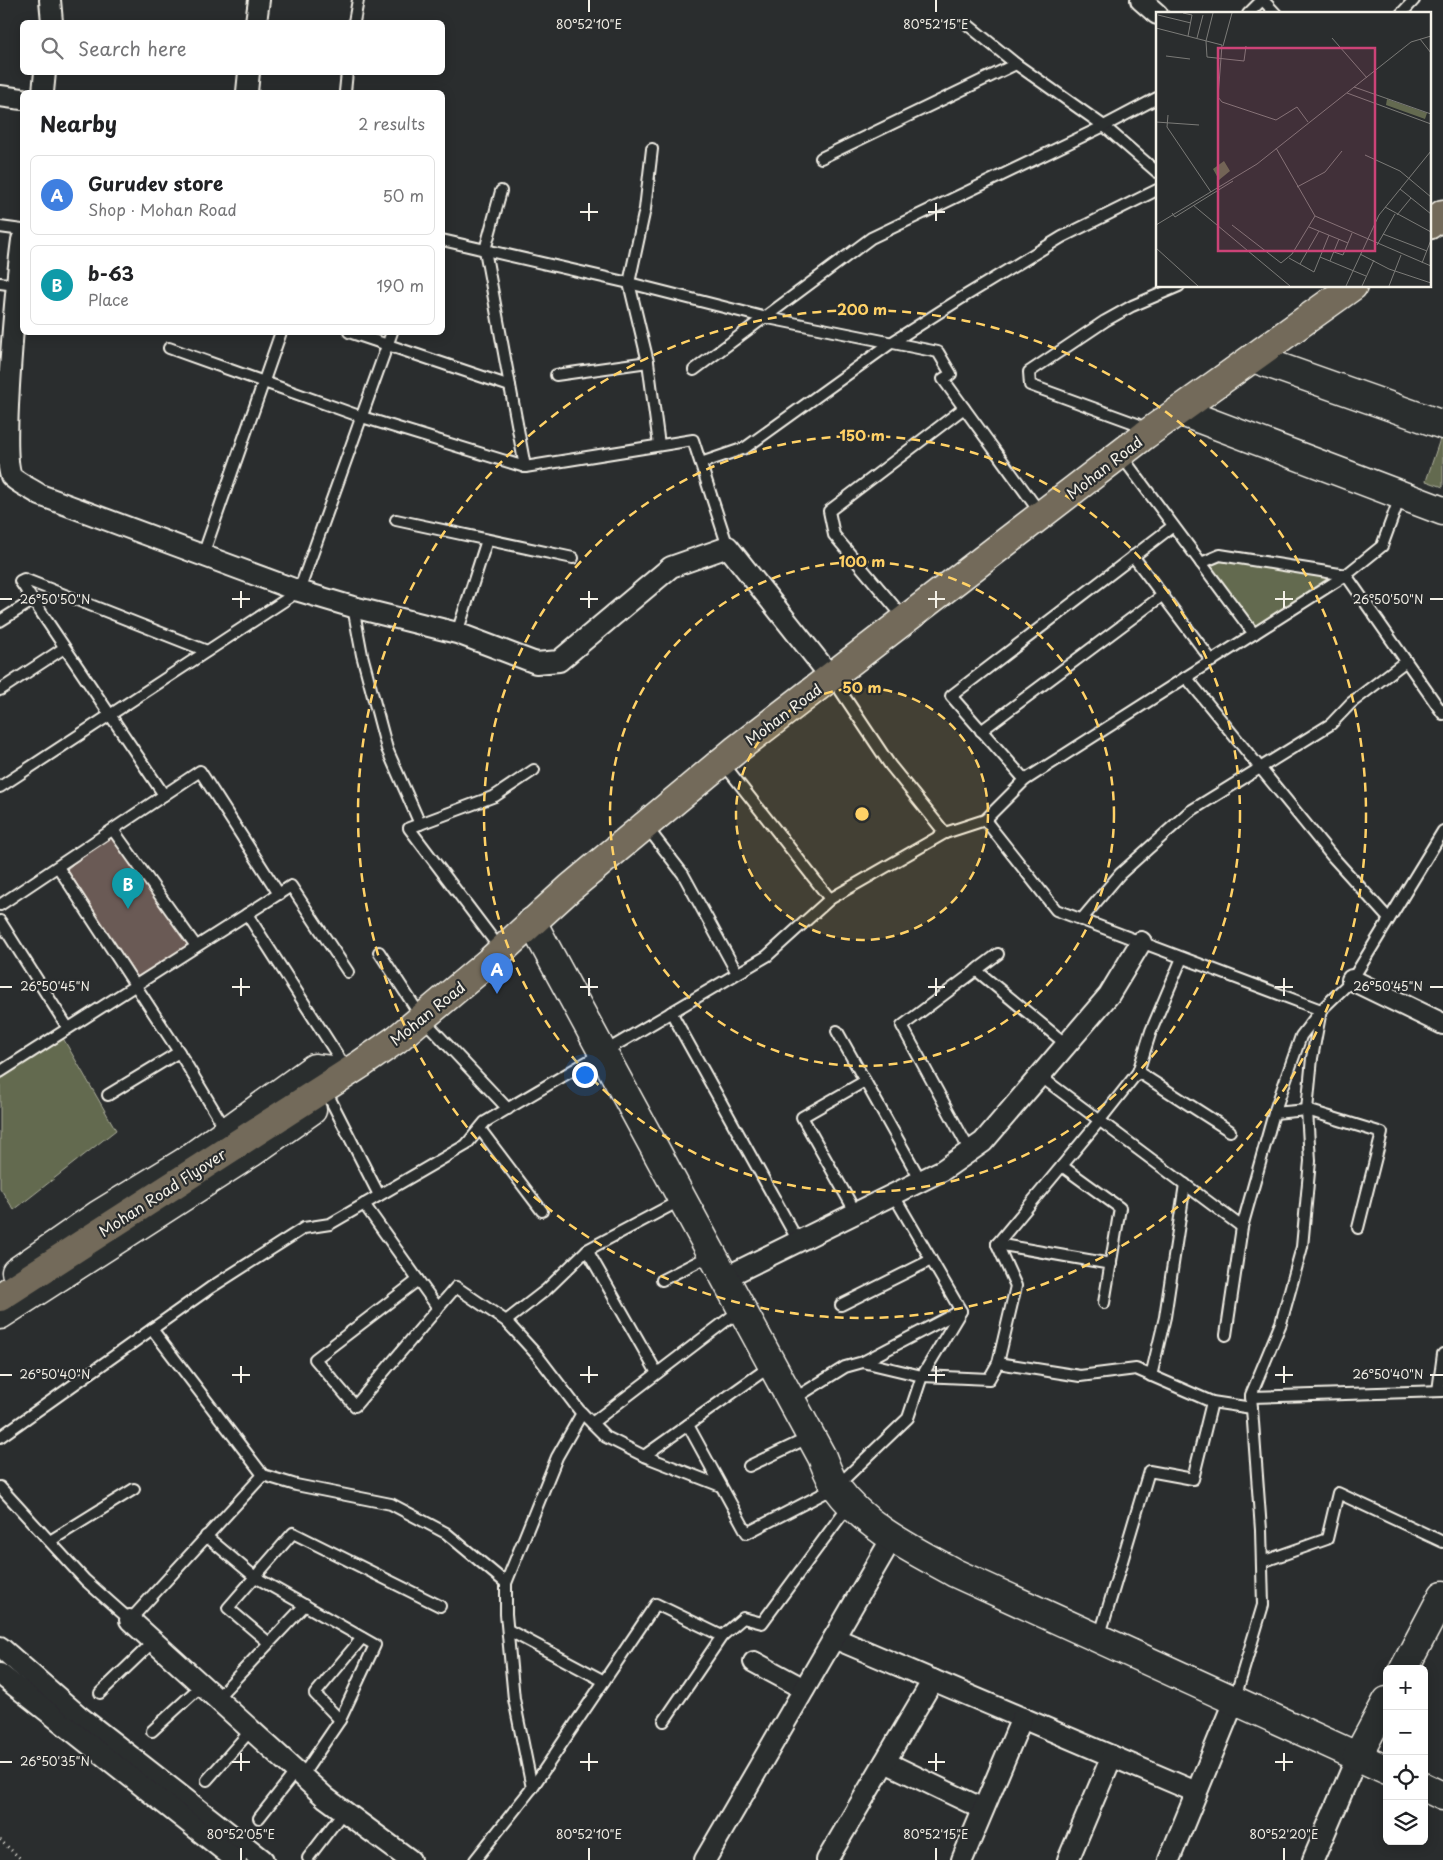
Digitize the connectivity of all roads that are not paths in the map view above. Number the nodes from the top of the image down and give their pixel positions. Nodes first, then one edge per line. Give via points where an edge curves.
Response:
1 (50, 0) edge
2 (259, 0) edge
3 (358, 0) edge
4 (1142, 0) edge
5 (1262, 0) edge
6 (1414, 0) edge
7 (1250, 12) edge
8 (1274, 12) edge
9 (1402, 12) edge
10 (1156, 13) edge
11 (52, 20) edge
12 (256, 20) edge
13 (354, 20) edge
14 (968, 25) dead end
15 (1016, 64) junction
16 (46, 75) edge
17 (249, 75) edge
18 (347, 75) edge
19 (43, 90) edge
20 (247, 90) edge
21 (345, 90) edge
22 (0, 96) edge
23 (20, 99) edge
24 (1156, 99) edge
25 (1104, 126) junction
26 (652, 149) dead end
27 (821, 158) dead end
28 (1156, 171) edge
29 (1156, 190) edge
30 (501, 191) dead end
31 (1443, 214) edge
32 (1430, 224) edge
33 (0, 227) edge
34 (20, 230) edge
35 (445, 241) edge
36 (20, 246) edge
37 (485, 250) junction
38 (629, 283) junction
39 (8, 284) edge
40 (1175, 288) edge
41 (1350, 288) edge
42 (763, 317) junction
43 (280, 335) edge
44 (357, 335) edge
45 (391, 335) edge
46 (891, 343) junction
47 (387, 346) junction
48 (169, 348) dead end
49 (1253, 358) junction
50 (648, 362) junction
51 (694, 370) dead end
52 (556, 375) dead end
53 (3, 381) edge
54 (263, 381) junction
55 (510, 386) junction
56 (964, 408) junction
57 (1179, 411) junction
58 (362, 417) junction
59 (1443, 425) edge
60 (1145, 435) junction
61 (659, 445) junction
62 (1, 450) edge
63 (1120, 454) junction
64 (701, 462) junction
65 (525, 467) junction
66 (1401, 495) junction
67 (1443, 511) edge
68 (1042, 515) junction
69 (396, 520) dead end
70 (1173, 526) junction
71 (487, 540) junction
72 (728, 547) junction
73 (203, 555) junction
74 (1133, 556) junction
75 (573, 558) dead end
76 (1201, 563) junction
77 (1346, 575) junction
78 (299, 591) junction
79 (1163, 595) junction
80 (32, 601) junction
81 (353, 607) junction
82 (906, 620) junction
83 (0, 621) edge
84 (457, 633) junction
85 (1254, 634) junction
86 (64, 648) junction
87 (207, 651) junction
88 (1212, 661) junction
89 (1406, 661) junction
90 (831, 677) junction
91 (1186, 677) junction
92 (0, 690) edge
93 (1443, 714) edge
94 (109, 715) junction
95 (981, 731) junction
96 (722, 762) junction
97 (1260, 768) junction
98 (534, 770) dead end
99 (1025, 780) junction
100 (0, 787) edge
101 (164, 795) junction
102 (985, 820) junction
103 (420, 824) junction
104 (645, 825) junction
105 (113, 830) junction
106 (945, 833) junction
107 (1442, 833) edge
108 (58, 867) junction
109 (279, 894) junction
110 (830, 900) junction
111 (0, 905) edge
112 (247, 914) junction
113 (1389, 919) junction
114 (1081, 920) junction
115 (0, 921) edge
116 (532, 922) junction
117 (1141, 942) junction
118 (196, 946) junction
119 (501, 951) junction
120 (379, 952) dead end
121 (998, 954) dead end
122 (1182, 958) junction
123 (976, 970) junction
124 (348, 972) dead end
125 (737, 973) junction
126 (1352, 980) junction
127 (135, 985) junction
128 (1321, 1010) junction
129 (671, 1012) junction
130 (422, 1018) junction
131 (1443, 1024) edge
132 (68, 1028) junction
133 (837, 1032) dead end
134 (1066, 1044) junction
135 (179, 1052) junction
136 (602, 1052) junction
137 (355, 1068) junction
138 (0, 1072) edge
139 (1138, 1072) junction
140 (1040, 1076) junction
141 (864, 1081) junction
142 (327, 1093) junction
143 (108, 1095) dead end
144 (508, 1109) junction
145 (1306, 1110) junction
146 (1274, 1113) junction
147 (1100, 1120) junction
148 (480, 1128) junction
149 (227, 1131) junction
150 (1230, 1131) dead end
151 (970, 1151) junction
152 (1062, 1166) junction
153 (921, 1181) junction
154 (1185, 1184) junction
155 (893, 1194) junction
156 (379, 1195) junction
157 (682, 1200) junction
158 (364, 1204) junction
159 (542, 1211) dead end
160 (856, 1213) junction
161 (1242, 1227) junction
162 (1358, 1228) dead end
163 (798, 1241) junction
164 (997, 1244) junction
165 (587, 1250) junction
166 (931, 1260) junction
167 (1111, 1264) junction
168 (718, 1266) junction
169 (418, 1280) junction
170 (662, 1280) dead end
171 (0, 1282) edge
172 (0, 1297) edge
173 (1104, 1304) dead end
174 (840, 1306) dead end
175 (438, 1308) junction
176 (741, 1309) junction
177 (961, 1311) junction
178 (0, 1314) edge
179 (506, 1321) junction
180 (152, 1329) junction
181 (1226, 1335) dead end
182 (1443, 1354) edge
183 (862, 1362) junction
184 (998, 1363) junction
185 (772, 1365) junction
186 (657, 1373) junction
187 (922, 1376) junction
188 (1151, 1376) junction
189 (1441, 1391) edge
190 (1251, 1397) junction
191 (791, 1400) junction
192 (1212, 1402) junction
193 (1252, 1408) junction
194 (582, 1413) junction
195 (592, 1423) junction
196 (688, 1425) junction
197 (810, 1436) junction
198 (0, 1437) edge
199 (644, 1456) junction
200 (749, 1466) dead end
201 (263, 1474) junction
202 (0, 1486) edge
203 (721, 1486) junction
204 (134, 1489) dead end
205 (843, 1496) junction
206 (206, 1536) junction
207 (892, 1538) junction
208 (50, 1542) junction
209 (1443, 1542) edge
210 (1262, 1562) junction
211 (255, 1577) junction
212 (506, 1582) junction
213 (1443, 1595) edge
214 (305, 1605) junction
215 (440, 1606) dead end
216 (130, 1620) junction
217 (508, 1630) junction
218 (722, 1636) junction
219 (362, 1638) junction
220 (834, 1638) junction
221 (1098, 1639) junction
222 (154, 1641) junction
223 (268, 1642) junction
224 (0, 1648) edge
225 (754, 1662) dead end
226 (1406, 1665) edge
227 (0, 1674) edge
228 (933, 1680) junction
229 (604, 1681) junction
230 (202, 1685) junction
231 (804, 1689) junction
232 (100, 1693) dead end
233 (217, 1698) junction
234 (1234, 1700) junction
235 (1383, 1708) edge
236 (1022, 1718) junction
237 (340, 1720) junction
238 (664, 1722) dead end
239 (251, 1730) junction
240 (152, 1731) dead end
241 (86, 1732) junction
242 (1112, 1756) junction
243 (1357, 1757) junction
244 (884, 1762) junction
245 (1383, 1768) edge
246 (299, 1774) junction
247 (206, 1780) dead end
248 (532, 1788) junction
249 (1428, 1789) edge
250 (1196, 1792) junction
251 (1443, 1796) edge
252 (983, 1808) junction
253 (344, 1811) junction
254 (189, 1813) junction
255 (259, 1818) dead end
256 (227, 1856) edge
257 (399, 1857) edge
258 (308, 1858) dead end
259 (263, 1860) edge
260 (475, 1860) edge
261 (705, 1860) edge
262 (827, 1860) edge
263 (962, 1860) edge
264 (1068, 1860) edge
265 (1169, 1860) edge
266 (1313, 1860) edge

1 - 11 street
2 - 12 street
3 - 13 lane
4 - 10 street
5 - 7 lane
5 - 8 lane
6 - 9 lane
14 - 15 lane
15 - 25 lane
15 - 27 lane
16 - 19 street
17 - 20 street
18 - 21 lane
22 - 23 street
24 - 25 lane
25 - 28 lane
25 - 42 lane via 871,238
26 - 38 lane via 645,210
29 - 46 lane via 1062,237
30 - 37 lane
31 - 32 main road
33 - 34 lane
35 - 37 lane
36 - 39 street
37 - 38 lane
37 - 55 lane
38 - 42 lane
38 - 50 lane
39 - 53 street via 8,343
40 - 60 lane via 1104,321 1029,372 1030,385 1137,424
41 - 49 main road, Mohan Road
42 - 46 lane
42 - 51 lane
43 - 54 lane
44 - 47 lane
45 - 47 lane
46 - 56 lane via 938,352 951,374 943,378
46 - 64 lane via 745,448
47 - 55 lane
47 - 58 lane
48 - 54 lane
49 - 57 main road, Mohan Road
49 - 59 street
50 - 52 lane
50 - 61 lane
53 - 62 street
54 - 58 lane
54 - 73 lane
55 - 65 lane
56 - 68 lane
56 - 82 lane via 829,510 834,535
57 - 60 main road, Mohan Road
57 - 66 street
58 - 65 lane
58 - 78 lane
60 - 63 main road, Mohan Road
61 - 64 lane via 693,440
61 - 65 lane
62 - 73 street via 11,476 40,495
63 - 68 main road, Mohan Road
63 - 70 lane
64 - 72 lane
66 - 67 street
66 - 77 lane via 1382,546
68 - 82 main road, Mohan Road
69 - 71 lane
70 - 74 lane
70 - 76 lane
71 - 75 lane
71 - 84 lane
72 - 84 street via 671,567 559,661 536,663
72 - 90 street
73 - 78 street
74 - 79 lane
74 - 95 lane via 951,696
76 - 77 lane via 1220,555
76 - 85 lane
77 - 85 lane
77 - 89 lane
78 - 81 street
78 - 87 lane
79 - 88 lane
79 - 95 lane
80 - 83 lane
80 - 86 lane
80 - 87 lane via 20,581 24,579
81 - 84 street
81 - 103 lane via 387,749
82 - 90 main road, Mohan Road
85 - 88 lane
86 - 92 lane
86 - 94 lane
87 - 94 lane
88 - 91 lane
89 - 93 lane
89 - 97 lane via 1351,703 1331,724
90 - 96 main road, Mohan Road
90 - 106 lane via 890,765
91 - 97 lane
91 - 99 lane
94 - 100 lane
94 - 101 lane
95 - 99 lane
96 - 104 main road, Mohan Road
96 - 110 lane
97 - 113 lane
97 - 114 lane via 1189,812 1120,874
98 - 103 lane via 495,796
99 - 102 lane
101 - 105 lane
101 - 109 lane via 200,771
102 - 106 lane
102 - 114 lane via 1056,910
103 - 119 lane via 409,828
104 - 116 main road, Mohan Road
104 - 125 lane via 683,874
105 - 108 lane
105 - 118 lane
106 - 110 lane
107 - 113 lane
108 - 111 lane
108 - 127 lane
109 - 112 lane
109 - 124 lane via 291,886
110 - 125 lane via 767,956
112 - 118 lane
112 - 137 lane
113 - 126 lane
114 - 117 lane
115 - 132 lane
116 - 119 main road, Mohan Road
116 - 136 street
117 - 122 lane
117 - 134 street via 1109,995
118 - 127 lane
119 - 130 main road, Mohan Road
120 - 130 lane
121 - 123 lane
122 - 128 lane
122 - 139 lane via 1151,1031
123 - 134 lane
123 - 151 lane via 902,1026
125 - 129 lane
126 - 128 lane
126 - 131 street
127 - 132 lane
127 - 135 lane
128 - 145 lane
128 - 146 lane via 1300,1036
129 - 136 lane
129 - 163 lane
130 - 137 main road, Mohan Road
130 - 144 lane
132 - 138 lane
133 - 141 lane
134 - 140 street
135 - 143 lane
135 - 149 lane
136 - 144 lane
136 - 157 street
137 - 142 main road, Mohan Road
137 - 149 street via 314,1068
139 - 147 lane
139 - 150 lane
140 - 147 lane
140 - 151 street via 983,1142
141 - 153 lane
141 - 160 lane via 802,1117
142 - 156 lane
142 - 172 main road, Mohan Road Flyover via 285,1112
142 - 178 street via 243,1158
144 - 148 lane
145 - 146 lane
145 - 162 lane via 1382,1133
145 - 190 lane via 1310,1161 1302,1247 1281,1323
146 - 161 lane
147 - 152 lane
147 - 154 lane
148 - 156 lane via 466,1145
148 - 159 lane
149 - 171 street
151 - 153 street
152 - 164 lane
152 - 167 lane via 1120,1208
153 - 155 street
154 - 161 lane
154 - 188 lane via 1165,1317
155 - 160 street
155 - 166 lane
156 - 158 lane
157 - 165 lane
157 - 168 street
158 - 169 lane
158 - 180 lane via 330,1224 304,1228
160 - 163 street
161 - 181 lane
163 - 168 street
164 - 167 lane
164 - 184 lane via 1016,1286
165 - 179 lane via 546,1290
165 - 186 lane
166 - 174 lane
166 - 177 lane
167 - 173 lane
168 - 170 lane
168 - 176 street
169 - 175 lane
169 - 175 lane via 315,1359 355,1406
175 - 179 lane via 456,1287
176 - 185 street
176 - 186 lane
177 - 183 lane
177 - 187 lane
179 - 194 lane
180 - 198 lane
180 - 201 lane
182 - 189 lane
183 - 187 lane
183 - 191 lane via 845,1367
184 - 187 lane via 989,1379
184 - 188 lane via 1080,1376 1136,1369
185 - 191 street
185 - 196 lane
186 - 195 lane
187 - 205 lane via 908,1418
188 - 192 lane
189 - 190 lane
190 - 193 lane
191 - 197 street
192 - 193 lane
192 - 221 lane via 1193,1479 1149,1471
193 - 210 lane
194 - 195 lane
194 - 212 lane via 557,1457
195 - 199 lane via 606,1437
196 - 199 lane
196 - 203 lane
197 - 200 lane
197 - 205 street
199 - 203 lane
201 - 206 lane
201 - 212 lane via 296,1485 391,1504 446,1532
202 - 208 lane
203 - 205 lane via 747,1533
204 - 208 lane
205 - 207 street
205 - 218 lane via 762,1623 743,1618
206 - 211 lane
206 - 216 lane
207 - 220 street
207 - 221 street via 955,1573
208 - 216 lane via 85,1580
209 - 210 lane via 1338,1493 1327,1539
210 - 234 lane via 1264,1604
211 - 214 lane
211 - 215 lane via 293,1533
211 - 223 lane via 228,1608
212 - 217 lane
213 - 226 street
214 - 219 lane
214 - 223 lane
216 - 222 street
217 - 229 lane
217 - 248 lane via 514,1699
218 - 229 lane via 656,1604
218 - 238 lane
219 - 237 lane via 375,1645
219 - 237 lane via 315,1694
220 - 228 street
220 - 231 street
221 - 234 street
222 - 230 street
222 - 232 lane
223 - 233 lane
224 - 241 street
225 - 231 street
227 - 241 street
228 - 236 street
228 - 244 street
229 - 248 lane
230 - 233 street
230 - 240 lane
231 - 261 street
233 - 239 street
234 - 243 street
234 - 250 street
235 - 243 street
236 - 242 street
236 - 252 street
237 - 246 lane
239 - 246 street
239 - 247 lane
241 - 254 street
242 - 250 street
242 - 264 street
243 - 245 street
243 - 266 street
244 - 252 street
244 - 262 street
246 - 253 street
246 - 255 lane
248 - 260 lane
249 - 251 street
250 - 265 street
252 - 263 street
253 - 257 street
253 - 258 lane
254 - 256 street
254 - 259 street

